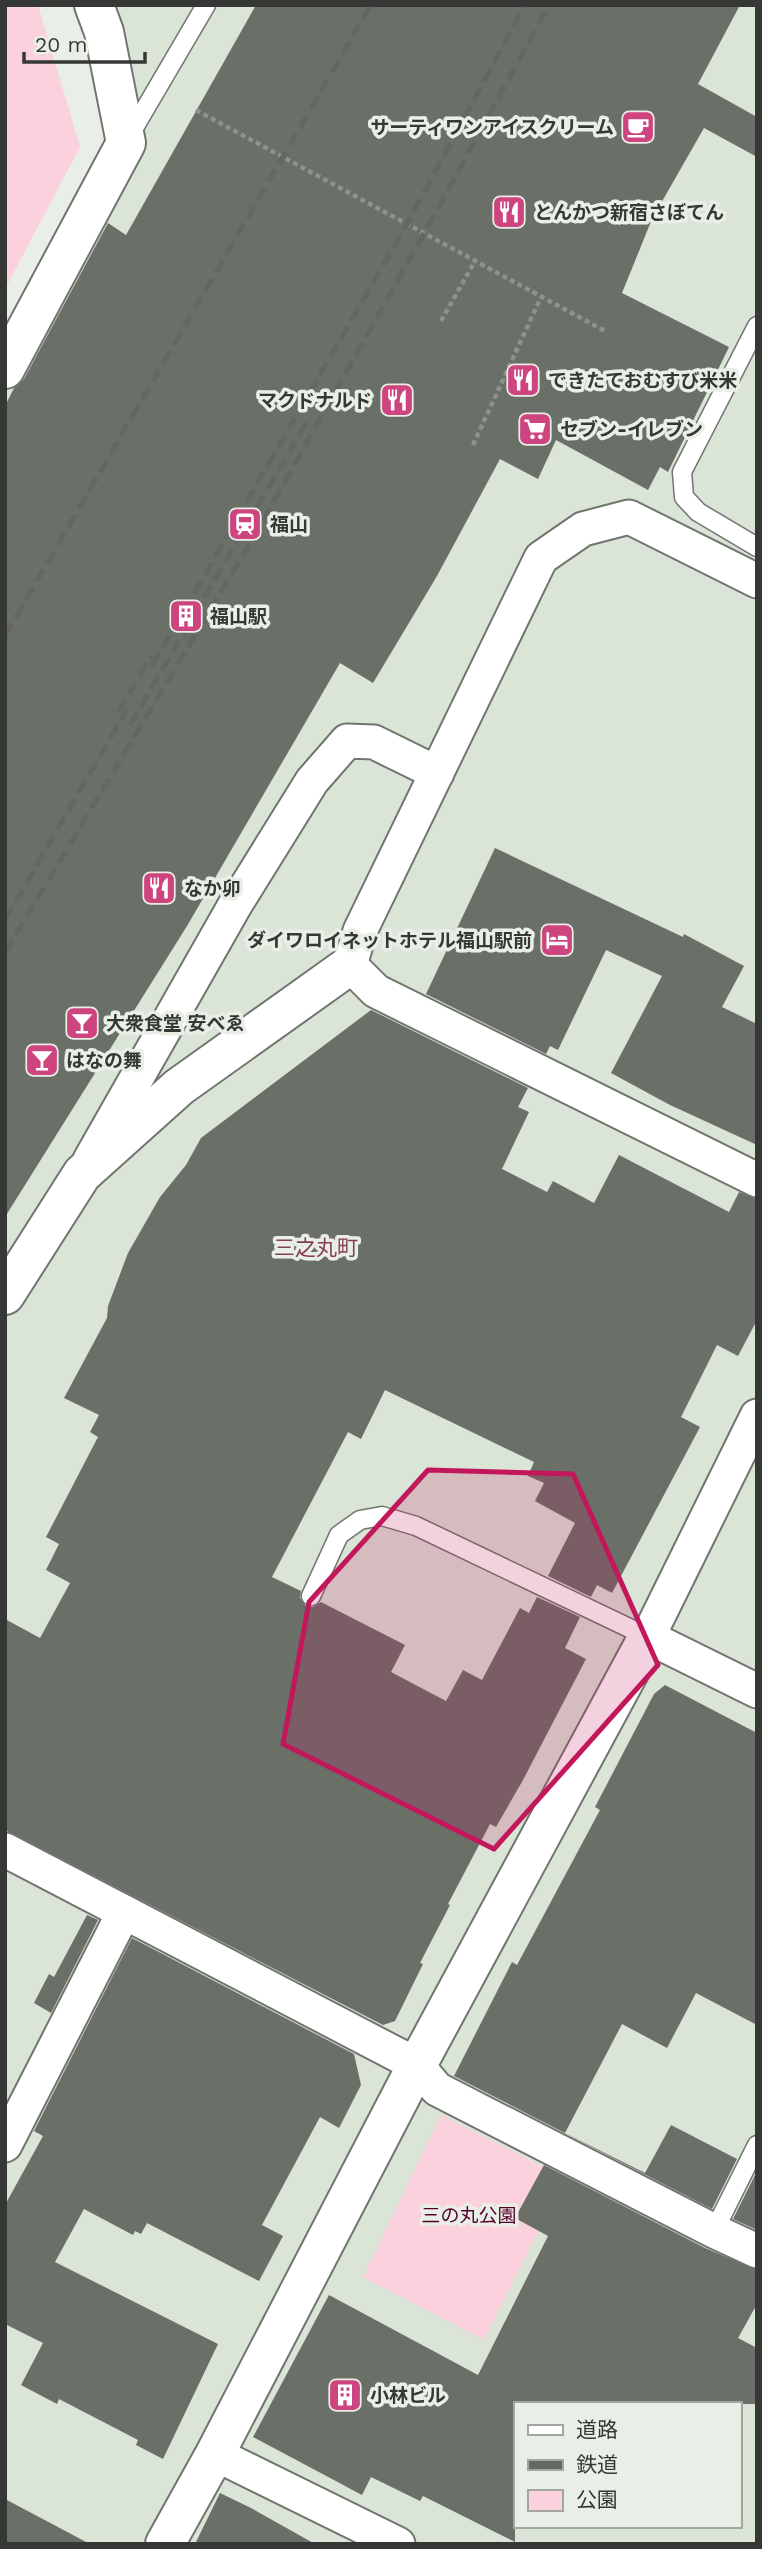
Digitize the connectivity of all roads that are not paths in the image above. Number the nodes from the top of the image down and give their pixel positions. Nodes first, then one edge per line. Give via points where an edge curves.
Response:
1 (94, 5) edge
2 (206, 5) edge
3 (125, 143) junction
4 (757, 326) edge
5 (5, 369) edge
6 (757, 547) edge
7 (757, 581) edge
8 (437, 774) junction
9 (350, 965) junction
10 (82, 1174) junction
11 (757, 1180) edge
12 (5, 1295) edge
13 (757, 1416) edge
14 (311, 1596) dead end
15 (648, 1637) junction
16 (757, 1691) edge
17 (5, 1850) edge
18 (124, 1912) junction
19 (416, 2065) junction
20 (5, 2145) edge
21 (757, 2145) edge
22 (714, 2231) junction
23 (757, 2251) edge
24 (215, 2454) junction
25 (165, 2544) edge
26 (398, 2544) edge

1 - 3 street via 104,32
2 - 3 lane
3 - 5 street
4 - 6 lane via 682,472 684,498 698,512
7 - 8 street via 629,517 583,529 541,558
8 - 9 street via 360,931
8 - 10 street via 374,742 347,741 312,781 234,905
9 - 10 street via 179,1087
9 - 11 street via 376,991
10 - 12 street
13 - 15 street
14 - 15 lane via 339,1535 360,1520 382,1517 416,1526
15 - 16 street
15 - 19 street
17 - 18 street
18 - 19 street
18 - 20 street
19 - 22 street via 437,2089
19 - 24 street
21 - 22 lane
22 - 23 street
24 - 25 street
24 - 26 street

